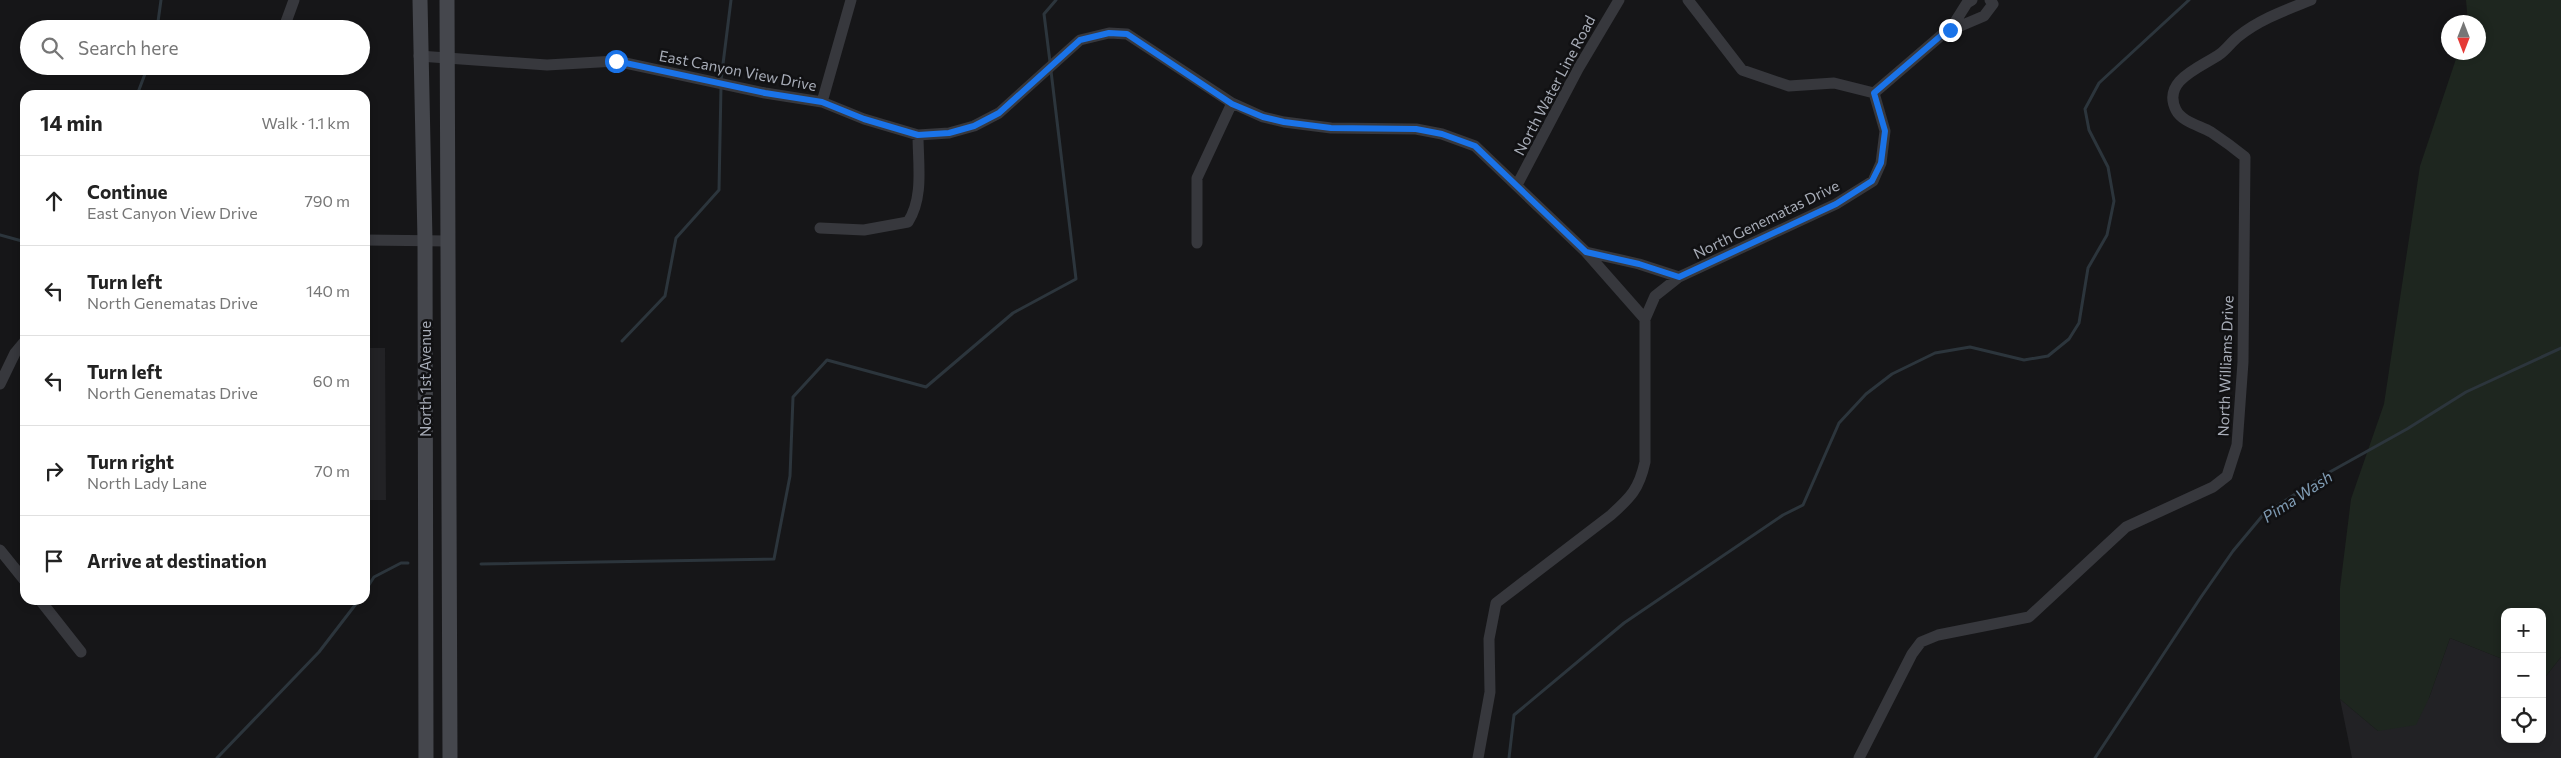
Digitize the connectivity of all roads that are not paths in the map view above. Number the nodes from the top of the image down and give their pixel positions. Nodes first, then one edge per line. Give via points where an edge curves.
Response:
1 (294, 0) edge
2 (420, 0) edge
3 (447, 0) edge
4 (851, 0) edge
5 (1619, 0) edge
6 (1688, 0) edge
7 (1972, 0) edge
8 (1990, 0) edge
9 (2311, 0) edge
10 (287, 20) edge
11 (1950, 30) junction
12 (419, 56) junction
13 (448, 57) junction
14 (1874, 93) junction
15 (822, 102) junction
16 (1232, 104) junction
17 (918, 135) junction
18 (1517, 185) junction
19 (820, 228) dead end
20 (370, 240) edge
21 (425, 240) junction
22 (449, 241) junction
23 (1197, 243) dead end
24 (1586, 252) junction
25 (1679, 277) junction
26 (1645, 319) junction
27 (20, 346) edge
28 (0, 384) edge
29 (0, 550) edge
30 (20, 575) edge
31 (44, 605) edge
32 (81, 652) dead end
33 (426, 758) edge
34 (450, 758) edge
35 (1478, 758) edge
36 (1859, 758) edge

1 - 10 street
2 - 12 main road, North 1st Avenue
3 - 13 main road, North 1st Avenue
4 - 15 street
5 - 18 street, North Water Line Road via 1578,69
6 - 14 street via 1742,70 1789,86 1834,83
7 - 11 street
8 - 11 street via 1993,4 1984,16
9 - 36 street, North Williams Drive via 2238,36 2224,51 2190,71 2174,90 2178,114 2245,157 2244,362 2237,445 2227,476 2213,487 2126,527 2029,617 1938,635 1922,642 1912,654
11 - 14 street
12 - 13 street, East Canyon View Drive
12 - 21 main road, North 1st Avenue
13 - 15 street, East Canyon View Drive via 547,65 616,61
13 - 22 main road, North 1st Avenue
14 - 25 street, North Genematas Drive via 1885,131 1881,163 1872,181 1836,204
15 - 17 street, East Canyon View Drive
16 - 17 street, East Canyon View Drive via 1143,42 1127,34 1109,33 1080,40 999,113 974,126 949,133
16 - 18 street, East Canyon View Drive via 1284,122 1331,128 1416,129 1442,134 1475,146
16 - 23 street via 1198,178
17 - 19 street via 918,198 908,222 864,230
18 - 24 street, East Canyon View Drive
20 - 21 street
21 - 22 street
21 - 33 main road, North 1st Avenue
22 - 34 main road, North 1st Avenue
24 - 25 street
24 - 26 street, East Canyon View Drive
25 - 26 street, North Genematas Drive via 1655,296
26 - 35 street, North Genematas Drive via 1645,462 1640,482 1626,502 1611,515 1496,603 1488,639 1490,692
27 - 28 street
29 - 30 street
31 - 32 street

